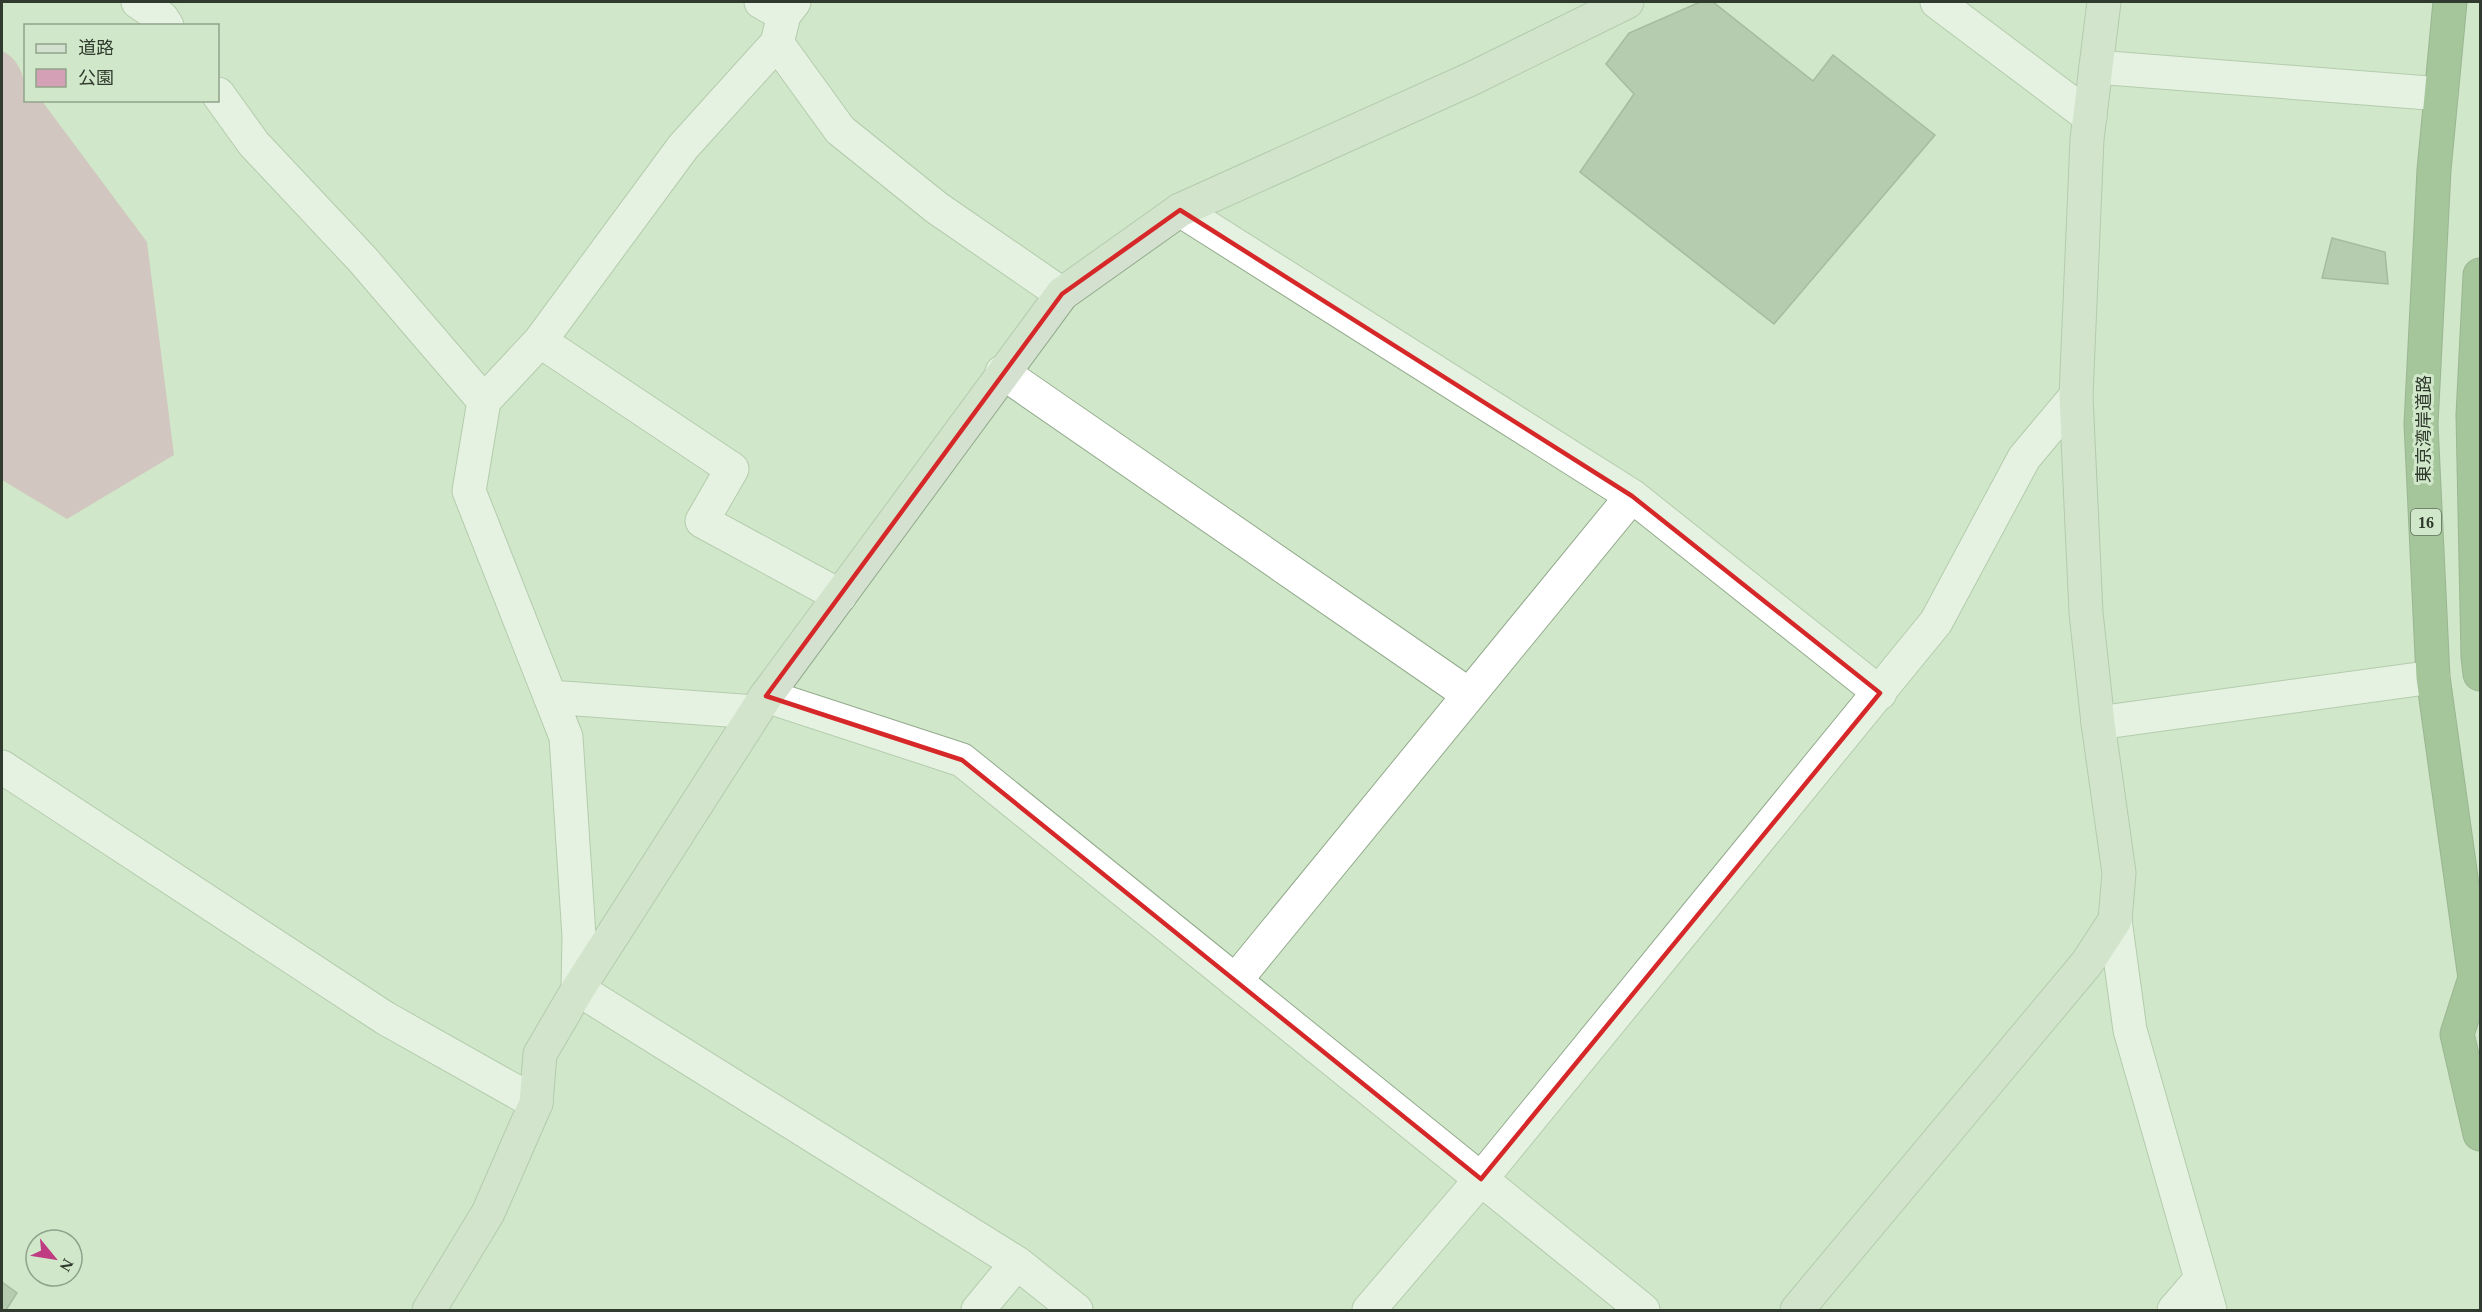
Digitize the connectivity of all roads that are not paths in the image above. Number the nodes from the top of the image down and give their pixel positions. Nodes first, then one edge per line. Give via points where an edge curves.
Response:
1 (138, 2) edge
2 (1627, 2) edge
3 (1937, 2) edge
4 (2104, 2) edge
5 (2450, 2) edge
6 (779, 15) edge
7 (166, 24) edge
8 (2096, 67) junction
9 (2441, 94) junction
10 (219, 95) edge
11 (2090, 117) junction
12 (1180, 210) junction
13 (2481, 275) edge
14 (1062, 294) junction
15 (540, 341) junction
16 (1002, 372) junction
17 (2076, 396) junction
18 (484, 401) junction
19 (1632, 496) junction
20 (840, 596) junction
21 (2480, 662) edge
22 (2433, 677) junction
23 (1880, 693) junction
24 (1468, 694) junction
25 (550, 697) junction
26 (760, 704) junction
27 (2098, 723) junction
28 (2, 767) edge
29 (2115, 920) junction
30 (1235, 981) junction
31 (2478, 988) edge
32 (579, 990) junction
33 (536, 1103) junction
34 (2481, 1134) edge
35 (1480, 1179) junction
36 (1017, 1263) junction
37 (2204, 1296) edge
38 (429, 1311) edge
39 (978, 1311) edge
40 (1076, 1311) edge
41 (1369, 1311) edge
42 (1643, 1311) edge
43 (1797, 1311) edge
44 (2174, 1311) edge

1 - 7 street
2 - 12 street via 1473,78
3 - 11 street
4 - 8 street
5 - 9 highway, 東京湾岸道路 / 16
6 - 14 street via 840,130 937,208
6 - 15 street
8 - 9 street
8 - 11 street
9 - 22 highway, 東京湾岸道路 / 16 via 2421,424
10 - 18 street via 254,144 363,260
11 - 17 street
12 - 14 street
12 - 19 street
13 - 21 highway via 2473,415
14 - 16 street
15 - 18 street
15 - 20 street via 732,469 702,521
16 - 20 street
16 - 24 street
17 - 23 street via 2024,458 1936,622
17 - 27 street via 2086,613
18 - 25 street via 469,491
19 - 23 street
19 - 24 street
20 - 26 street
22 - 27 street
22 - 31 highway, 東京湾岸道路 / 16
23 - 35 street
24 - 30 street
25 - 26 street
25 - 32 street via 566,737
26 - 30 street via 962,760
26 - 32 street
27 - 29 street via 2119,873
28 - 33 street via 385,1018
29 - 37 street via 2130,1030
29 - 43 street via 2087,963
30 - 35 street
31 - 34 highway, 16 via 2457,1034
32 - 33 street via 540,1054
32 - 36 street
33 - 38 street via 488,1213
35 - 41 street
35 - 42 street
36 - 39 street
36 - 40 street
37 - 44 street

